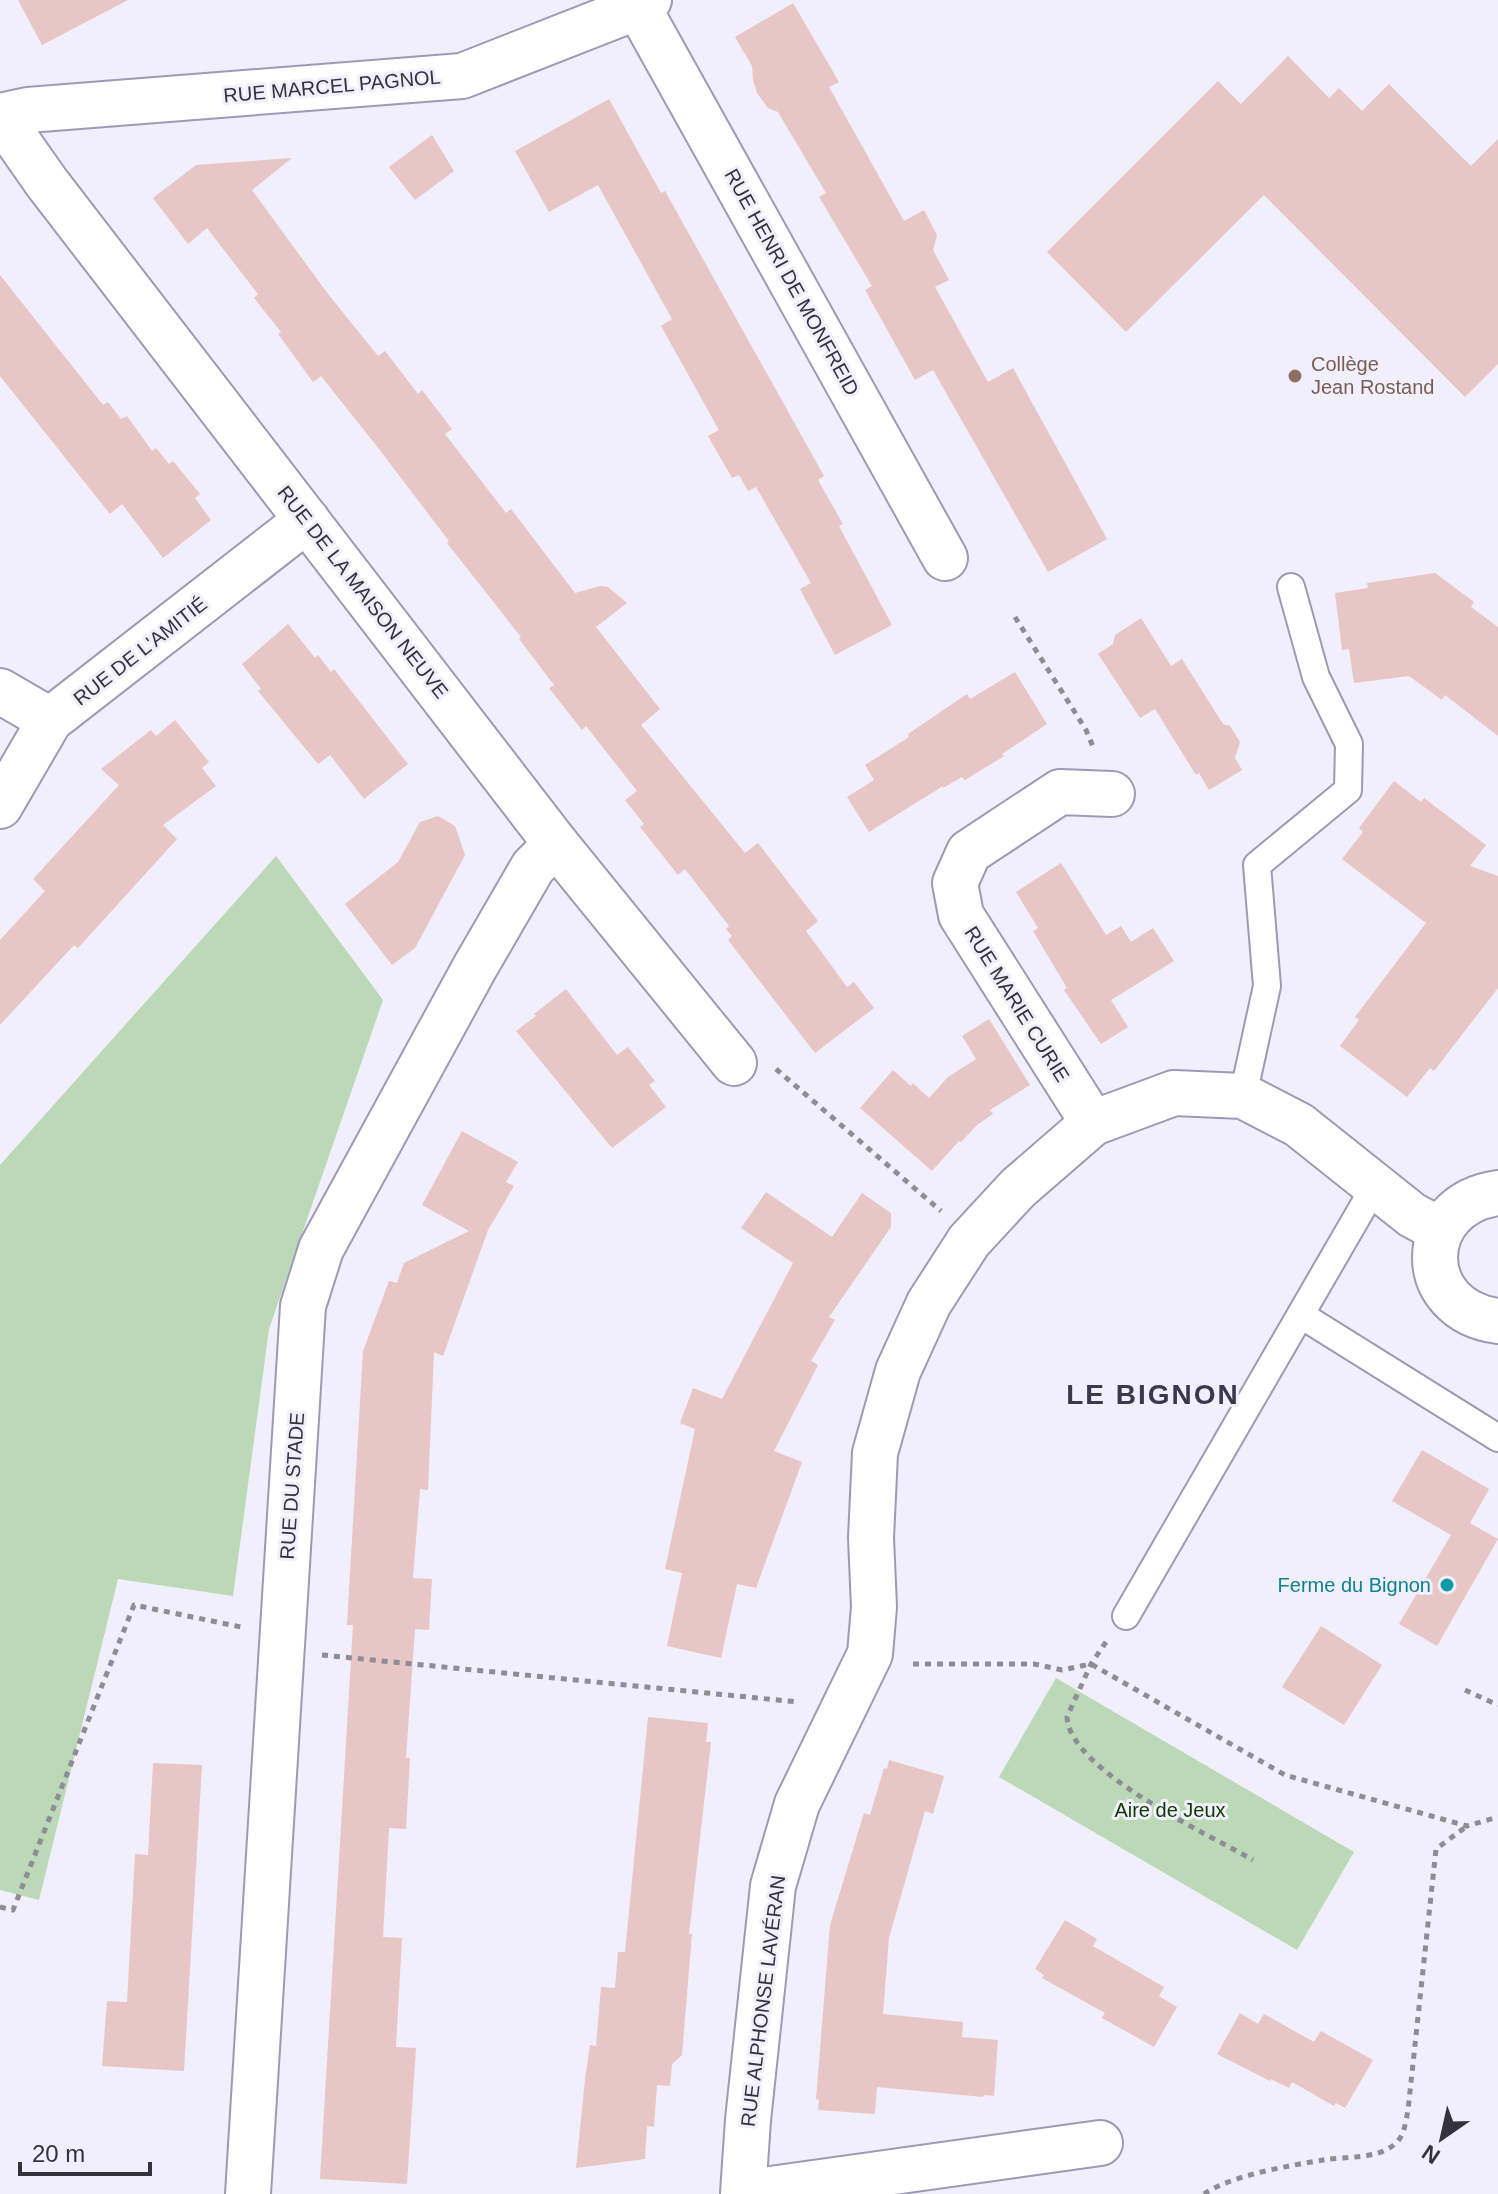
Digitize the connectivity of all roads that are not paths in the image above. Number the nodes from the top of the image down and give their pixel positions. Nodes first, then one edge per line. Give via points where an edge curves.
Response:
1 (644, 4) edge
2 (0, 116) edge
3 (307, 520) junction
4 (945, 558) dead end
5 (1291, 587) dead end
6 (0, 691) edge
7 (50, 720) junction
8 (1112, 794) road end
9 (0, 806) edge
10 (556, 844) junction
11 (734, 1063) road end
12 (1243, 1096) junction
13 (1093, 1123) junction
14 (1375, 1186) junction
15 (1498, 1193) edge
16 (1440, 1230) junction
17 (1301, 1315) junction
18 (1498, 1321) edge
19 (1498, 1438) edge
20 (1126, 1616) road end
21 (1100, 2143) dead end
22 (248, 2194) edge

1 - 2 street, RUE MARCEL PAGNOL via 462,76
1 - 4 street, RUE HENRI DE MONFREID
2 - 3 street, RUE DE LA MAISON NEUVE
3 - 7 street, RUE DE L'AMITIÉ
3 - 10 street, RUE DE LA MAISON NEUVE
5 - 12 lane via 1316,677 1349,744 1348,790 1257,865 1267,986
6 - 7 street
7 - 9 street, RUE DE L'AMITIÉ
8 - 13 street, RUE MARIE CURIE via 1060,792 969,852 955,883 961,915
10 - 11 street, RUE DE LA MAISON NEUVE
10 - 22 street, RUE DU STADE via 525,879 321,1249 303,1306
12 - 13 street, RUE ALPHONSE LAVÉRAN via 1174,1093
12 - 14 street, RUE ALPHONSE LAVÉRAN via 1299,1125
13 - 21 street, RUE ALPHONSE LAVÉRAN via 1018,1188 969,1241 929,1303 898,1371 875,1453 870,1654 797,1804 773,1886 743,2193
14 - 16 street, RUE ALPHONSE LAVÉRAN
14 - 17 lane
15 - 16 street via 1464,1202
16 - 18 street via 1435,1261 1444,1291 1476,1317
17 - 19 lane
17 - 20 lane

